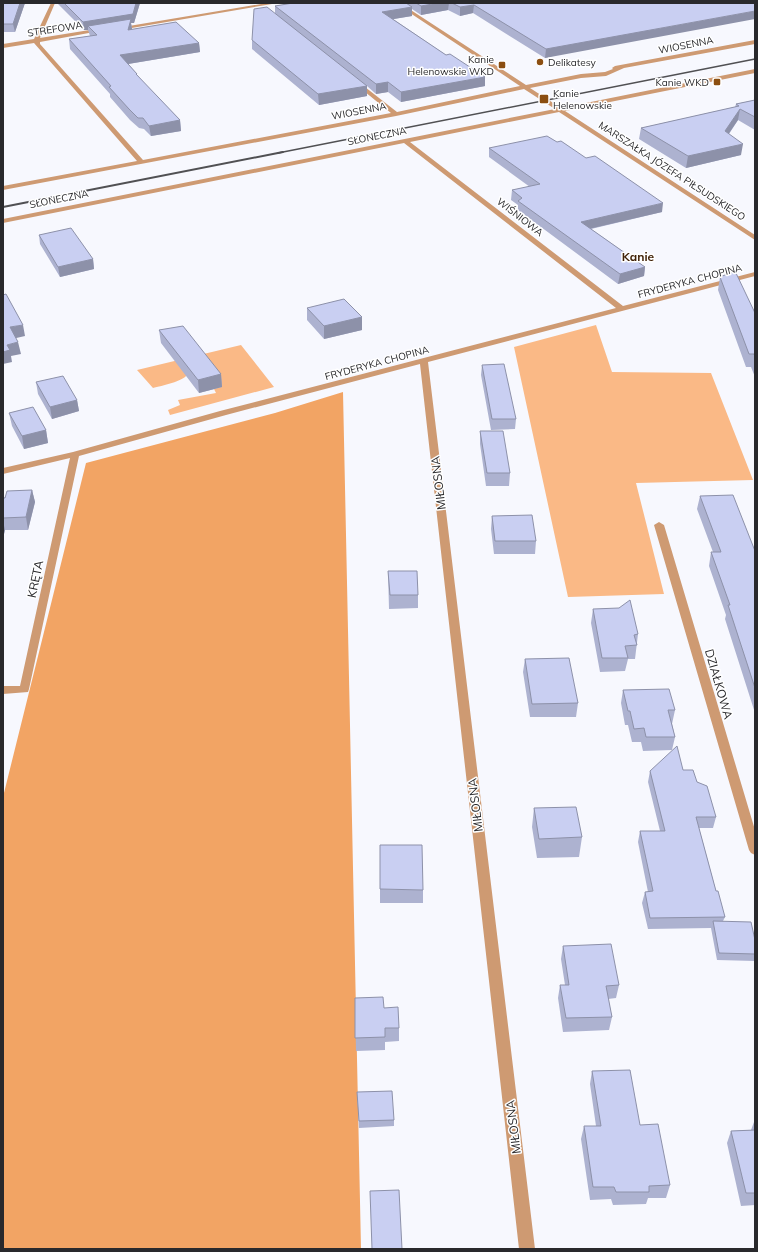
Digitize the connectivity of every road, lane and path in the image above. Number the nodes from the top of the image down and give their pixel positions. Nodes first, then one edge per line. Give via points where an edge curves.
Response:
1 (54, 3) edge
2 (276, 3) edge
3 (397, 3) edge
4 (259, 6) junction
5 (265, 11) edge
6 (113, 29) edge
7 (105, 30) edge
8 (36, 41) junction
9 (755, 42) edge
10 (3, 46) edge
11 (755, 71) edge
12 (352, 79) edge
13 (526, 86) junction
14 (561, 110) junction
15 (396, 114) junction
16 (406, 140) junction
17 (141, 161) junction
18 (3, 188) edge
19 (3, 220) edge
20 (755, 238) edge
21 (755, 274) edge
22 (622, 309) junction
23 (424, 361) junction
24 (75, 454) junction
25 (3, 470) edge
26 (659, 525) dead end
27 (3, 690) edge
28 (755, 850) edge
29 (527, 1249) edge

1 - 8 street
2 - 4 street
3 - 13 street, MARSZAŁKA JÓZEFA PIŁSUDSKIEGO
4 - 5 street
4 - 6 street
7 - 8 street, STREFOWA
8 - 10 street, STREFOWA
8 - 17 street
9 - 13 street, WIOSENNA via 621,68 606,74
11 - 14 street, SŁONECZNA
12 - 15 street
13 - 14 street, MARSZAŁKA JÓZEFA PIŁSUDSKIEGO
13 - 15 street, WIOSENNA
14 - 16 street, SŁONECZNA
14 - 20 street, MARSZAŁKA JÓZEFA PIŁSUDSKIEGO
15 - 17 street, WIOSENNA
16 - 19 street, SŁONECZNA
16 - 22 street, WIŚNIOWA
17 - 18 street, WIOSENNA
21 - 22 street, FRYDERYKA CHOPINA
22 - 23 street, FRYDERYKA CHOPINA
23 - 24 street, FRYDERYKA CHOPINA via 217,414
23 - 29 street, MIŁOSNA
24 - 25 street, FRYDERYKA CHOPINA
24 - 27 street, KRĘTA via 24,689
26 - 28 street, DZIAŁKOWA

